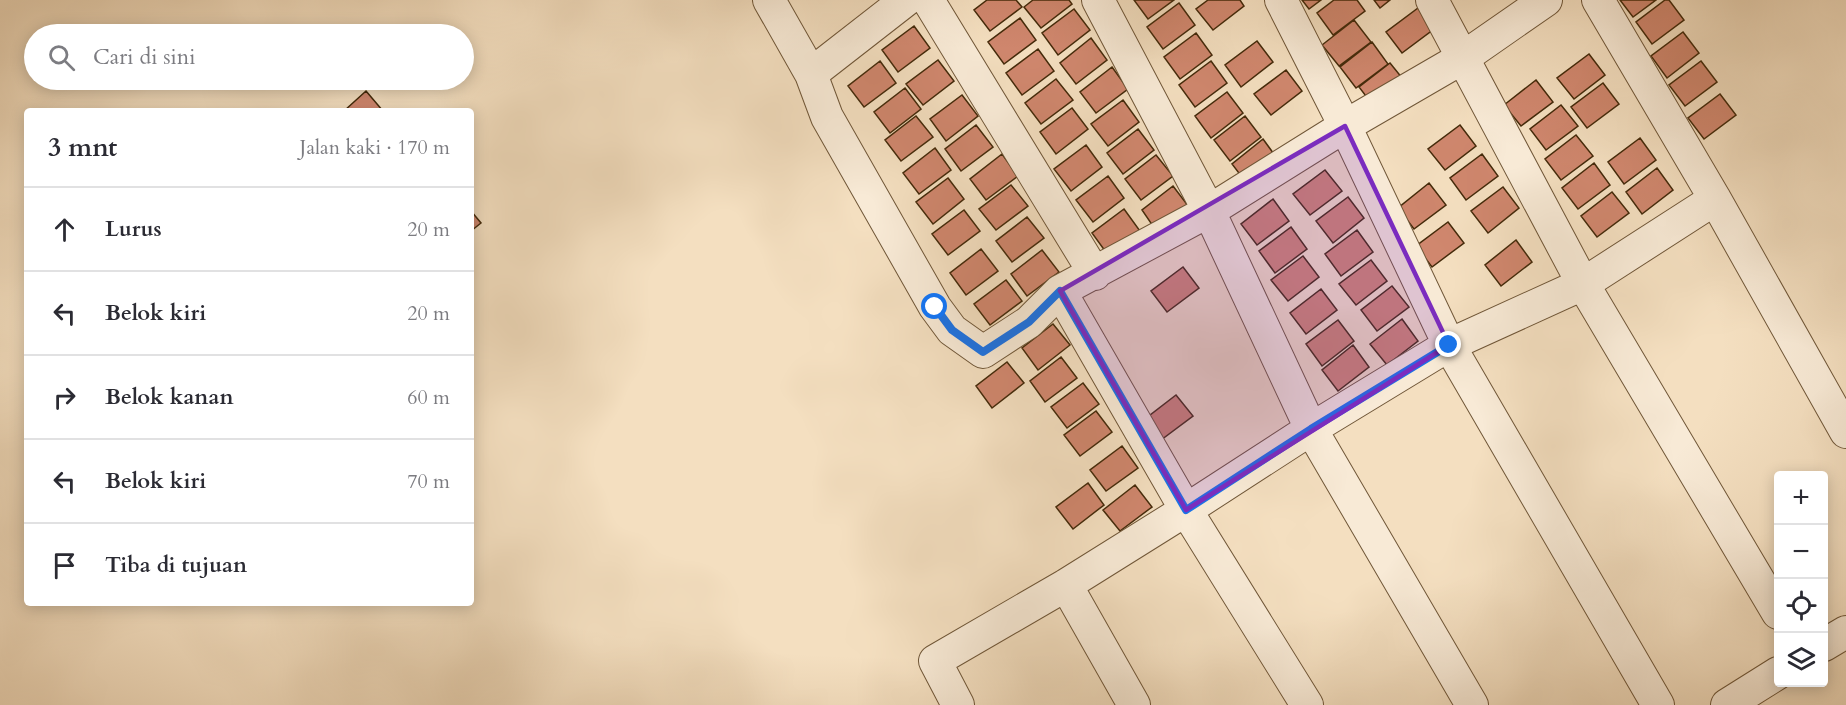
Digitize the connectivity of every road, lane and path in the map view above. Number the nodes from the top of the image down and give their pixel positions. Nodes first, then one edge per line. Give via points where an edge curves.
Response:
1 (769, 0) edge
2 (906, 0) edge
3 (928, 0) edge
4 (1098, 0) edge
5 (1281, 0) edge
6 (1432, 0) edge
7 (1546, 0) edge
8 (1598, 0) edge
9 (1464, 57) junction
10 (811, 74) junction
11 (1345, 126) junction
12 (1715, 199) junction
13 (1209, 211) junction
14 (1095, 274) junction
15 (1582, 284) junction
16 (1060, 291) junction
17 (1449, 345) junction
18 (1311, 429) junction
19 (1846, 432) edge
20 (1186, 510) junction
21 (1066, 585) junction
22 (1774, 605) edge
23 (1846, 632) edge
24 (1828, 643) edge
25 (1774, 676) edge
26 (958, 705) edge
27 (1134, 705) edge
28 (1307, 705) edge
29 (1472, 705) edge
30 (1658, 705) edge
31 (1727, 705) edge

1 - 10 street
2 - 10 street
3 - 14 street
4 - 13 street
5 - 11 street
6 - 9 street
7 - 9 street
8 - 12 street
9 - 11 street
9 - 15 street
10 - 16 street via 827,117 935,307 952,330 983,352 1029,322
11 - 13 street
11 - 17 street
12 - 15 street
12 - 19 street
13 - 14 street
13 - 18 street
14 - 16 street
15 - 17 street
15 - 22 street
16 - 20 street
17 - 18 street
17 - 30 street
18 - 20 street
18 - 29 street
20 - 21 street
20 - 28 street
21 - 26 street via 935,661
21 - 27 street
23 - 24 street
25 - 31 street

